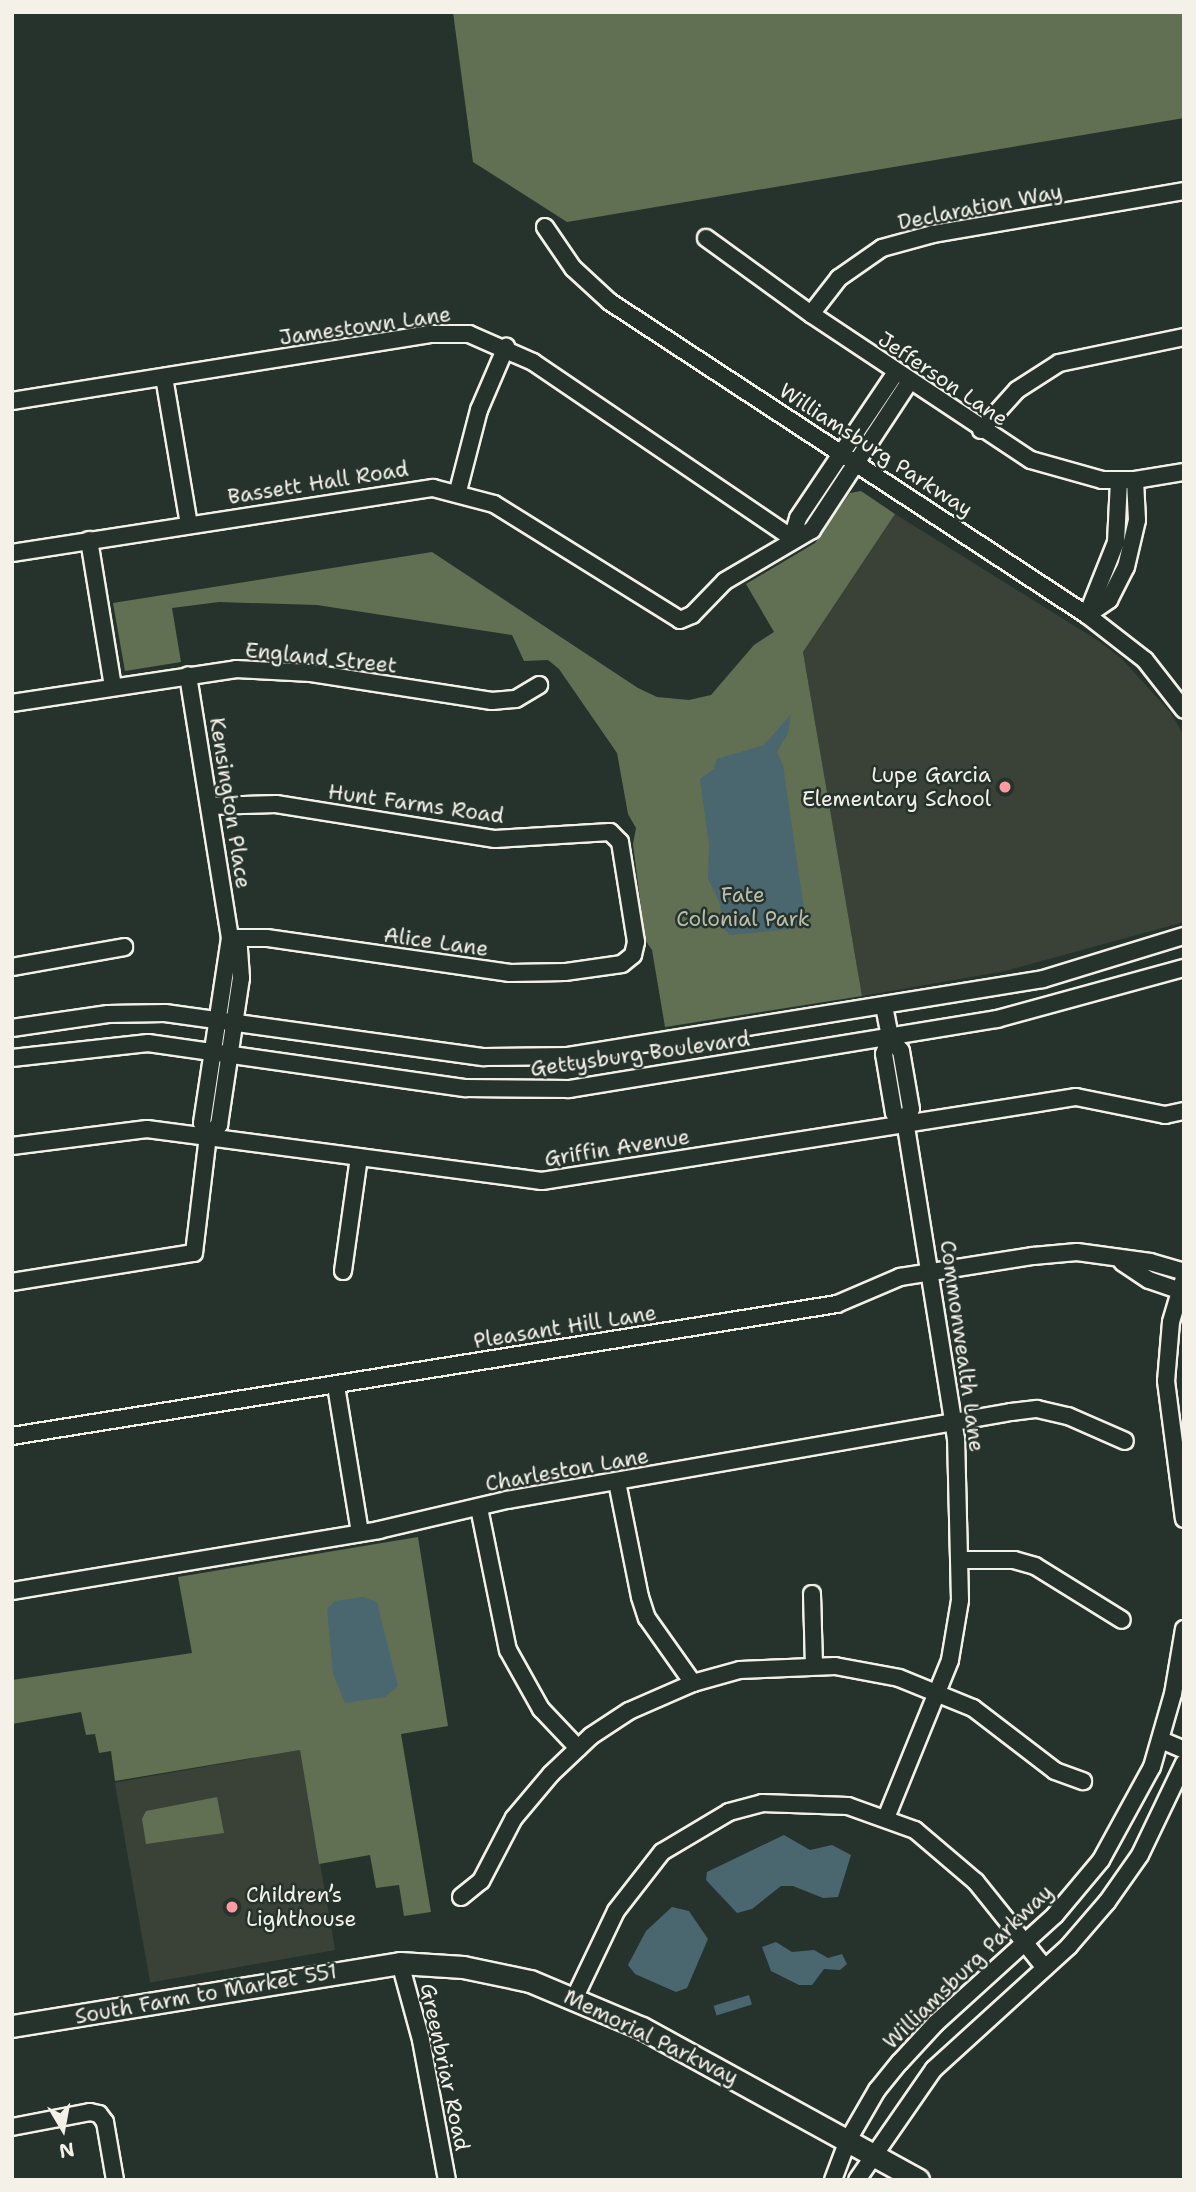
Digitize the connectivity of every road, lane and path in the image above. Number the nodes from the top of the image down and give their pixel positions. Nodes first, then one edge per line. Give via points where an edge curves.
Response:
1 (1184, 191) edge
2 (545, 227) dead end
3 (705, 238) dead end
4 (811, 314) junction
5 (1184, 337) edge
6 (506, 347) junction
7 (164, 377) junction
8 (903, 377) junction
9 (12, 401) edge
10 (982, 430) junction
11 (842, 453) junction
12 (857, 463) junction
13 (1184, 472) edge
14 (1127, 481) junction
15 (458, 491) junction
16 (189, 525) junction
17 (792, 538) junction
18 (89, 540) junction
19 (12, 553) edge
20 (1087, 615) junction
21 (188, 675) junction
22 (539, 685) dead end
23 (113, 687) junction
24 (12, 703) edge
25 (1184, 710) edge
26 (210, 806) junction
27 (1184, 936) edge
28 (230, 938) junction
29 (124, 947) dead end
30 (633, 956) joint
31 (12, 967) edge
32 (1184, 968) edge
33 (884, 1006) junction
34 (218, 1019) junction
35 (235, 1022) junction
36 (12, 1028) edge
37 (890, 1038) junction
38 (213, 1049) junction
39 (231, 1052) junction
40 (12, 1058) edge
41 (1184, 1111) edge
42 (905, 1121) junction
43 (208, 1136) junction
44 (12, 1146) edge
45 (359, 1157) junction
46 (1120, 1260) junction
47 (930, 1270) junction
48 (343, 1271) dead end
49 (1184, 1272) edge
50 (12, 1282) edge
51 (1182, 1287) edge
52 (336, 1386) junction
53 (954, 1420) junction
54 (12, 1436) edge
55 (1125, 1441) dead end
56 (617, 1482) junction
57 (479, 1508) junction
58 (1184, 1519) edge
59 (360, 1533) junction
60 (959, 1560) junction
61 (12, 1591) edge
62 (812, 1594) dead end
63 (1122, 1620) dead end
64 (1184, 1629) edge
65 (814, 1665) junction
66 (693, 1683) junction
67 (936, 1692) junction
68 (1161, 1740) junction
69 (578, 1748) junction
70 (1184, 1750) edge
71 (1184, 1763) edge
72 (1083, 1781) dead end
73 (886, 1818) junction
74 (460, 1897) dead end
75 (1026, 1944) junction
76 (400, 1963) junction
77 (1045, 1968) junction
78 (575, 1997) junction
79 (12, 2026) edge
80 (12, 2127) edge
81 (848, 2140) junction
82 (874, 2154) junction
83 (115, 2180) edge
84 (447, 2180) edge
85 (832, 2180) edge
86 (857, 2180) edge
87 (918, 2180) edge

1 - 4 street, Declaration Way via 933,234 882,248 839,278
2 - 11 street, Williamsburg Parkway via 573,268 610,302
3 - 4 street, Jefferson Lane
4 - 8 street, Jefferson Lane
5 - 10 street via 1059,362 1017,390
6 - 7 street, Jamestown Lane via 450,332
6 - 15 street via 479,410
6 - 17 street, Jamestown Lane
7 - 9 street, Jamestown Lane
7 - 16 street
8 - 10 street, Jefferson Lane
8 - 11 street
8 - 12 street
10 - 14 street, Jefferson Lane via 1047,468
11 - 12 street, Williamsburg Parkway
11 - 17 street via 798,518
12 - 17 street via 812,530
12 - 20 street, Williamsburg Parkway
13 - 14 street, Jefferson Lane
14 - 20 street via 1136,520 1126,567 1109,600
15 - 16 street, Bassett Hall Road via 414,488
15 - 17 street, Bassett Hall Road via 494,503 680,620 692,615 725,581 752,568
16 - 18 street, Bassett Hall Road
18 - 19 street, Bassett Hall Road
18 - 23 street
20 - 25 street, Williamsburg Parkway via 1144,660
21 - 22 street, England Street via 277,670 492,701 516,699
21 - 23 street, England Street
21 - 26 street, Kensington Place
23 - 24 street, England Street
26 - 28 street, Kensington Place
26 - 30 street, Hunt Farms Road via 276,804 495,839 615,834 636,942
27 - 33 street, Gettysburg Boulevard via 1043,979
28 - 30 street, Alice Lane via 266,938 510,973 565,972 622,964
28 - 34 street, Kensington Place
28 - 35 street, Kensington Place via 239,948 242,965
29 - 31 street
32 - 37 street, Gettysburg Boulevard via 1015,1016
33 - 35 street, Gettysburg Boulevard via 604,1052 535,1058 484,1057
33 - 37 street, Commonwealth Lane
34 - 35 street, Gettysburg Boulevard
34 - 36 street, Gettysburg Boulevard via 126,1013
34 - 38 street, Kensington Place
35 - 39 street, Kensington Place
37 - 39 street, Gettysburg Boulevard via 590,1086 523,1091 466,1088
37 - 42 street, Commonwealth Lane via 901,1051 911,1110
38 - 39 street, Gettysburg Boulevard
38 - 40 street, Gettysburg Boulevard via 130,1042
38 - 43 street, Kensington Place via 202,1123
39 - 43 street, Kensington Place via 219,1125
41 - 42 street, Griffin Avenue via 1165,1115 1076,1097
42 - 45 street, Griffin Avenue via 542,1181
42 - 47 street, Commonwealth Lane
43 - 44 street, Griffin Avenue via 147,1129
43 - 45 street, Griffin Avenue
43 - 50 street, Kensington Place via 194,1253
45 - 48 street
46 - 47 street, Pleasant Hill Lane via 1077,1252
46 - 49 street, Pleasant Hill Lane via 1150,1262
46 - 51 street, Pleasant Hill Lane via 1149,1280
47 - 52 street, Pleasant Hill Lane via 900,1277 837,1304
47 - 53 street, Commonwealth Lane
51 - 58 street via 1171,1322 1166,1381
52 - 54 street, Pleasant Hill Lane
52 - 59 street
53 - 55 street, Charleston Lane via 1037,1409 1068,1416
53 - 56 street, Charleston Lane
53 - 60 street, Commonwealth Lane
56 - 57 street, Charleston Lane
56 - 66 street via 643,1608
57 - 59 street, Charleston Lane
57 - 69 street via 508,1650 541,1709
59 - 61 street, Charleston Lane
60 - 63 street via 1014,1560 1035,1566
60 - 67 street, Commonwealth Lane via 958,1625
62 - 65 street
64 - 68 street, Williamsburg Parkway
65 - 66 street via 740,1670
65 - 67 street via 861,1669
66 - 69 street via 629,1711
67 - 72 street via 973,1708 1055,1771
67 - 73 street, Commonwealth Lane
68 - 70 street
68 - 75 street, Williamsburg Parkway via 1130,1810 1101,1860
69 - 74 street via 514,1818 481,1881
71 - 77 street via 1140,1855 1107,1902
73 - 75 street via 915,1830 954,1861
73 - 78 street via 848,1806 762,1803 702,1826 662,1853 640,1876 602,1936
75 - 77 street
75 - 81 street, Williamsburg Parkway via 936,2023 900,2062
76 - 78 main road, Memorial Parkway via 463,1967 530,1981
76 - 79 main road, South Farm to Market 551
76 - 84 street, Greenbriar Road via 421,2040
77 - 82 street via 934,2069
78 - 81 main road, Memorial Parkway via 642,2028
80 - 83 street via 90,2112 99,2115 105,2122
81 - 82 main road, Memorial Parkway
81 - 85 street, Williamsburg Parkway
82 - 86 street
82 - 87 main road

